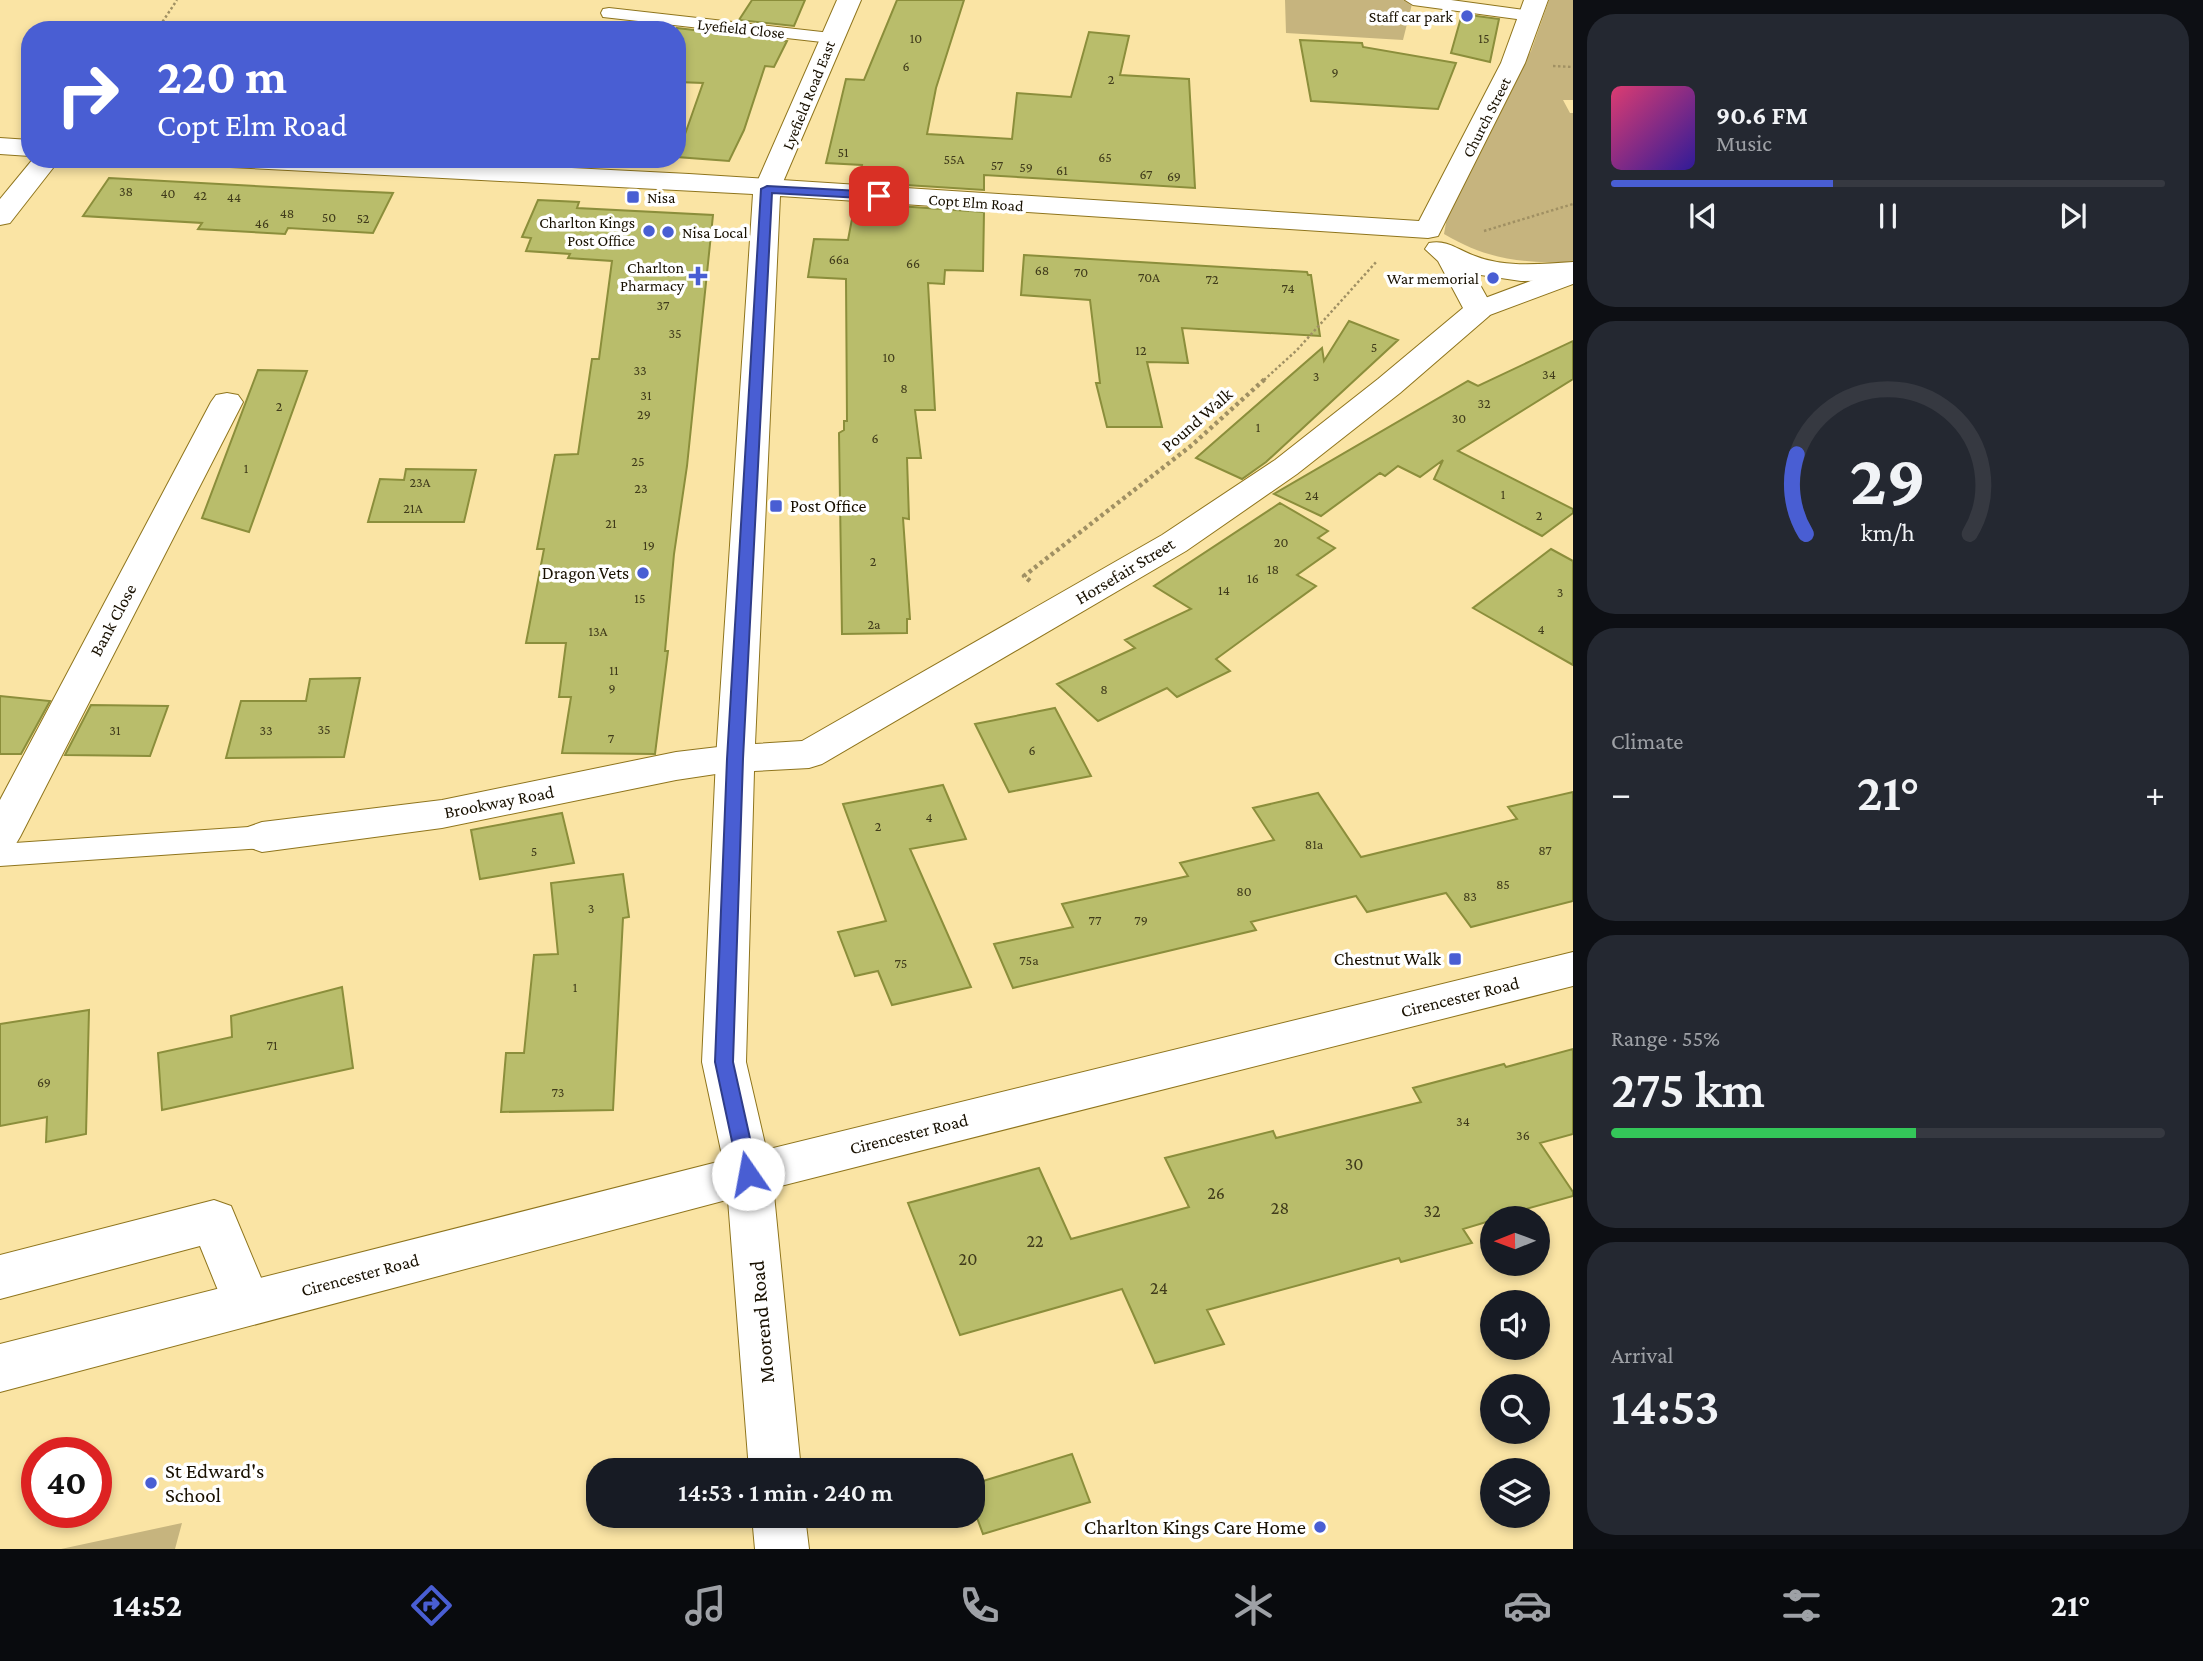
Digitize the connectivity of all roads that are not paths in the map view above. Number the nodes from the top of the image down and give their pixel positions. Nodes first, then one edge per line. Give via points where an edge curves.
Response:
1 (849, 0) edge
2 (1413, 0) edge
3 (1534, 8) edge
4 (609, 13) dead end
5 (680, 21) edge
6 (686, 22) edge
7 (831, 38) junction
8 (0, 146) edge
9 (21, 147) edge
10 (40, 168) edge
11 (410, 168) edge
12 (767, 189) junction
13 (0, 217) edge
14 (1432, 242) junction
15 (1573, 273) edge
16 (1479, 310) junction
17 (227, 402) dead end
18 (735, 759) junction
19 (0, 837) edge
20 (262, 837) joint
21 (0, 855) edge
22 (1573, 969) edge
23 (748, 1174) junction
24 (0, 1276) edge
25 (247, 1304) junction
26 (0, 1368) edge
27 (774, 1458) edge
28 (780, 1528) edge
29 (782, 1549) edge

1 - 7 street, Lyefield Road East
2 - 3 lane
3 - 14 street, Church Street
4 - 5 lane, Lyefield Close
6 - 7 lane, Lyefield Close
7 - 12 street, Lyefield Road East
8 - 9 street
10 - 13 street
11 - 12 street, Copt Elm Road
12 - 14 street, Copt Elm Road
12 - 18 street, Lyefield Road East
14 - 15 street, Horsefair Street via 1487,267
14 - 16 street
15 - 16 street, Horsefair Street
16 - 18 street, Horsefair Street via 1286,467 1174,543 809,754
17 - 19 street, Bank Close
18 - 20 street, Brookway Road via 677,766 442,814
18 - 23 street, Moorend Road via 724,1062
20 - 21 lane
22 - 23 street, Cirencester Road
23 - 25 street, Cirencester Road
23 - 27 street, Moorend Road
24 - 25 street via 214,1221
25 - 26 street, Cirencester Road
28 - 29 street

